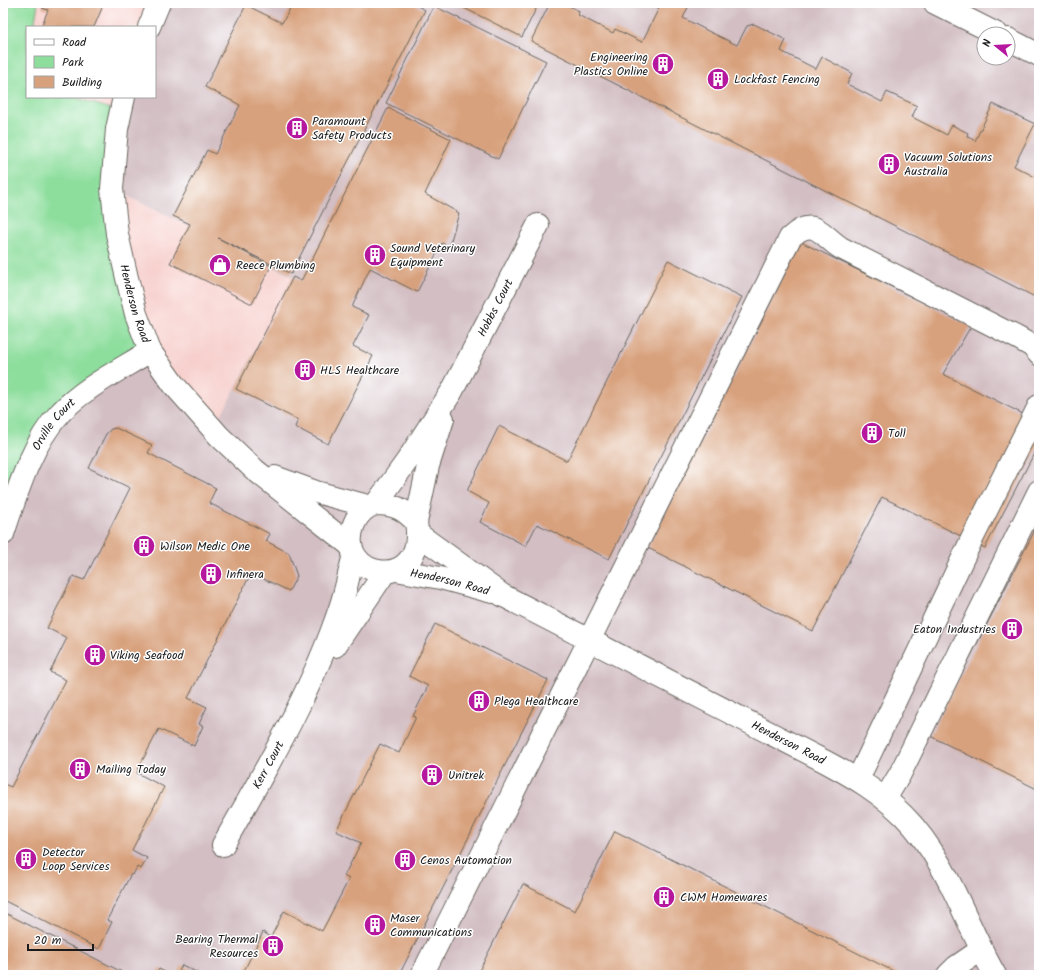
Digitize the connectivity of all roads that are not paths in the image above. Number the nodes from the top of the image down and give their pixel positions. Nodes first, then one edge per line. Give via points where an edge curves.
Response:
1 (159, 3) edge
2 (935, 3) edge
3 (149, 26) edge
4 (981, 26) edge
5 (1016, 43) edge
6 (1039, 54) edge
7 (124, 98) edge
8 (538, 225) dead end
9 (150, 351) junction
10 (1039, 354) edge
11 (452, 391) junction
12 (1039, 406) edge
13 (255, 470) junction
14 (1039, 491) edge
15 (372, 505) junction
16 (417, 528) junction
17 (3, 534) edge
18 (352, 550) junction
19 (391, 571) junction
20 (502, 595) junction
21 (590, 640) junction
22 (310, 683) junction
23 (858, 779) junction
24 (885, 799) junction
25 (223, 845) dead end
26 (981, 950) junction
27 (422, 975) edge
28 (948, 975) edge
29 (994, 975) edge

1 - 3 street
2 - 4 street
5 - 6 street
7 - 9 street, Henderson Road via 117,129 112,189 117,234 126,278
8 - 11 street, Hobbs Court
9 - 13 street, Henderson Road via 180,392 219,436
9 - 17 street, Orville Court via 80,396 60,414 43,436 28,465
10 - 21 street via 1032,346 1018,338 841,248 818,228 798,230 782,251
11 - 15 street, Hobbs Court via 407,462
11 - 16 street, Hobbs Court via 428,466
12 - 23 street via 971,541
13 - 15 street, Henderson Road via 316,492
13 - 18 street, Henderson Road
14 - 24 street via 900,774
15 - 16 street via 388,504 400,508
15 - 18 street via 356,518 350,532
16 - 19 street via 418,544 414,554 407,563
16 - 20 street, Henderson Road
18 - 19 street via 369,569
18 - 22 street, Kerr Court via 340,608
19 - 20 street, Henderson Road via 440,578
19 - 22 street, Kerr Court
20 - 21 street, Henderson Road
21 - 23 street, Henderson Road
21 - 27 street
22 - 25 street, Kerr Court
23 - 24 street, Henderson Road
24 - 26 street, Henderson Road via 904,817 930,850
26 - 28 street
26 - 29 street, Henderson Road

